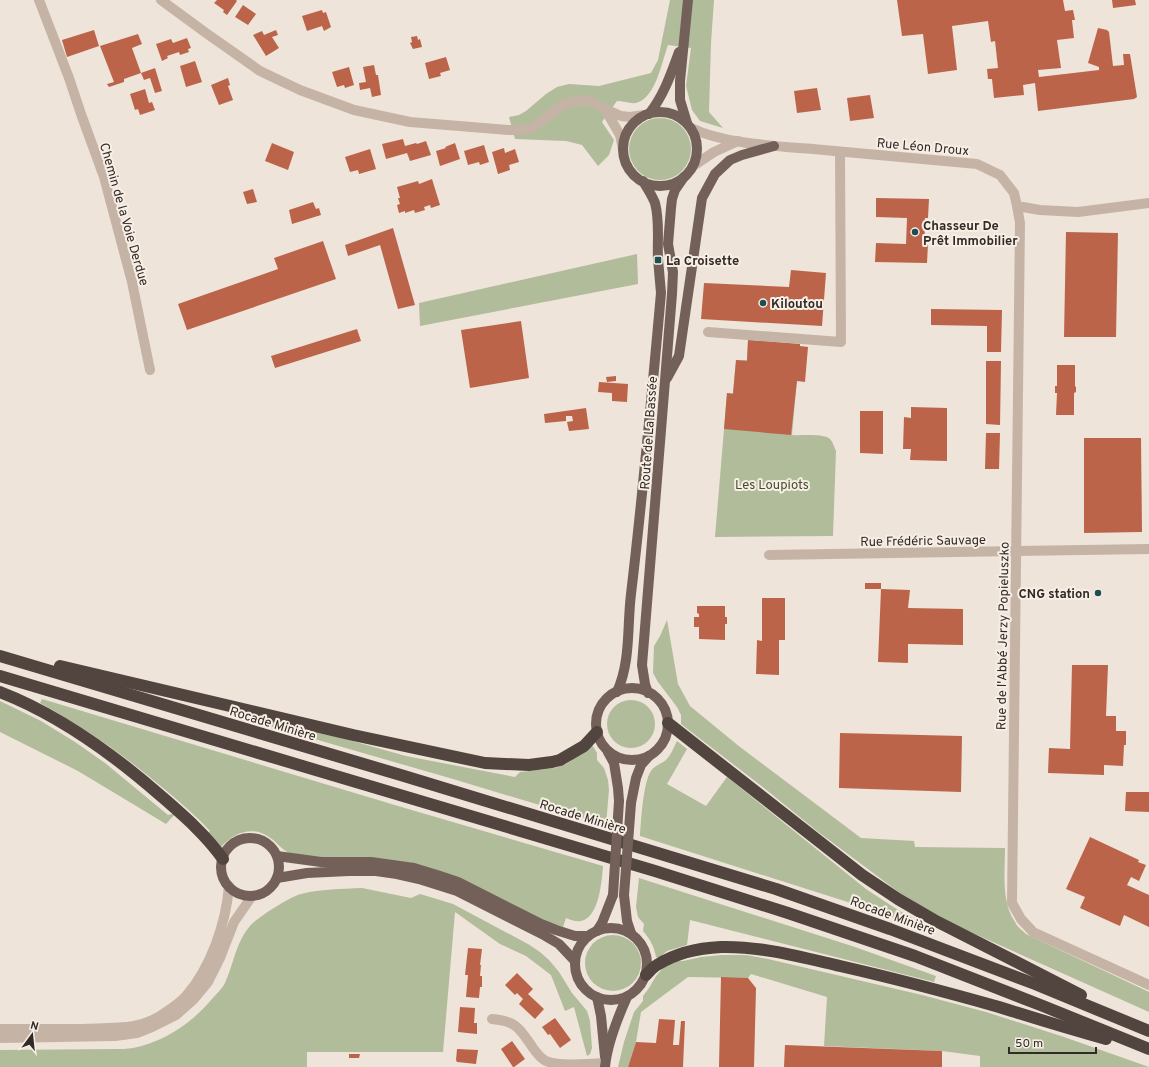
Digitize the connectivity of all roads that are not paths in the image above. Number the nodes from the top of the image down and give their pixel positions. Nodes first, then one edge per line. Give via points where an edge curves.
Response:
1 (39, 0) edge
2 (162, 0) edge
3 (688, 0) edge
4 (684, 39) junction
5 (605, 109) junction
6 (647, 115) junction
7 (689, 126) junction
8 (738, 141) junction
9 (774, 146) junction
10 (623, 149) junction
11 (840, 152) junction
12 (693, 166) junction
13 (684, 177) junction
14 (643, 182) junction
15 (1149, 203) edge
16 (1017, 206) junction
17 (708, 332) dead end
18 (150, 370) dead end
19 (665, 382) junction
20 (1149, 549) edge
21 (1016, 551) junction
22 (769, 556) dead end
23 (0, 653) edge
24 (0, 656) edge
25 (0, 676) edge
26 (0, 692) edge
27 (617, 692) junction
28 (648, 693) junction
29 (668, 723) junction
30 (597, 732) junction
31 (607, 750) junction
32 (649, 756) junction
33 (277, 856) junction
34 (223, 859) junction
35 (277, 878) junction
36 (229, 886) junction
37 (252, 896) junction
38 (592, 933) junction
39 (631, 933) junction
40 (575, 961) junction
41 (646, 975) junction
42 (1149, 985) edge
43 (596, 997) junction
44 (628, 997) junction
45 (1089, 1006) junction
46 (492, 1019) dead end
47 (0, 1029) edge
48 (1149, 1031) edge
49 (0, 1038) edge
50 (1149, 1050) edge
51 (605, 1065) edge

1 - 18 street, Chemin de la Voie Derdue via 104,177 132,282
2 - 5 street via 260,71 300,90 354,110 410,122 524,130 532,128 564,104 580,100 591,101
3 - 4 main road
4 - 6 main road via 665,90
4 - 7 main road via 680,100
5 - 6 street via 621,116
5 - 10 street via 620,135
6 - 7 main road via 657,112 673,114
6 - 10 main road via 629,129
7 - 8 street, Rue Léon Droux via 701,133
7 - 12 main road via 697,147
8 - 9 street, Rue Léon Droux
8 - 12 street via 714,152
9 - 11 street, Rue Léon Droux
9 - 19 main road via 730,160 715,174 702,198 679,356
10 - 14 main road via 629,168
11 - 16 street, Rue Léon Droux via 977,164 1000,175 1014,193
11 - 17 street via 841,342
12 - 13 main road
13 - 14 main road via 664,186
13 - 19 main road, Route de La Bassée via 675,190 671,208 668,244 673,272
14 - 27 main road, Route de La Bassée via 652,197 657,213 661,293 626,657 622,681
15 - 16 street via 1078,212
16 - 21 street, Rue de l'Abbé Jerzy Popieluszko via 1020,223
19 - 28 main road, Route de La Bassée via 642,665
20 - 21 street, Rue Frédéric Sauvage
21 - 22 street, Rue Frédéric Sauvage
21 - 42 street, Rue de l'Abbé Jerzy Popieluszko via 1012,903 1021,919 1033,932
23 - 30 highway via 485,763 529,765 560,760 584,746
24 - 45 highway, Rocade Minière via 776,889 890,929
25 - 50 highway via 788,913 915,956
26 - 34 highway via 77,731 111,755 194,824
27 - 28 main road via 633,689
27 - 30 main road via 600,708 596,720
28 - 29 main road via 664,708
29 - 32 main road via 663,742
29 - 45 highway via 856,870 898,899 1086,997
30 - 31 main road
31 - 32 main road via 624,759 641,759
31 - 38 main road, bridge via 614,763 619,801 613,894 602,923
32 - 39 main road, bridge via 640,765 631,804 624,895
33 - 34 main road via 273,849 261,840 248,838 233,844
33 - 35 main road
33 - 38 main road via 321,862 371,862 414,868 458,882 556,930 575,936
34 - 36 main road via 222,872
35 - 37 main road via 267,890
35 - 40 main road via 307,873 376,871 419,879 457,891 542,934 559,944
36 - 37 main road via 242,895
36 - 47 street via 226,912 200,979 172,1008 150,1021 135,1026
37 - 49 street via 234,922 208,982 176,1015 137,1034
38 - 39 main road via 608,928
38 - 40 main road via 577,951
39 - 41 main road via 645,949 648,960
40 - 43 main road via 580,982
41 - 44 main road via 637,990
41 - 50 highway via 656,965 686,952 721,947 765,950 876,974
43 - 44 main road via 607,1000
43 - 51 main road via 601,1016
44 - 51 main road via 615,1027
45 - 48 highway, Rocade Minière
46 - 51 street via 509,1022 519,1028 540,1057 552,1063

